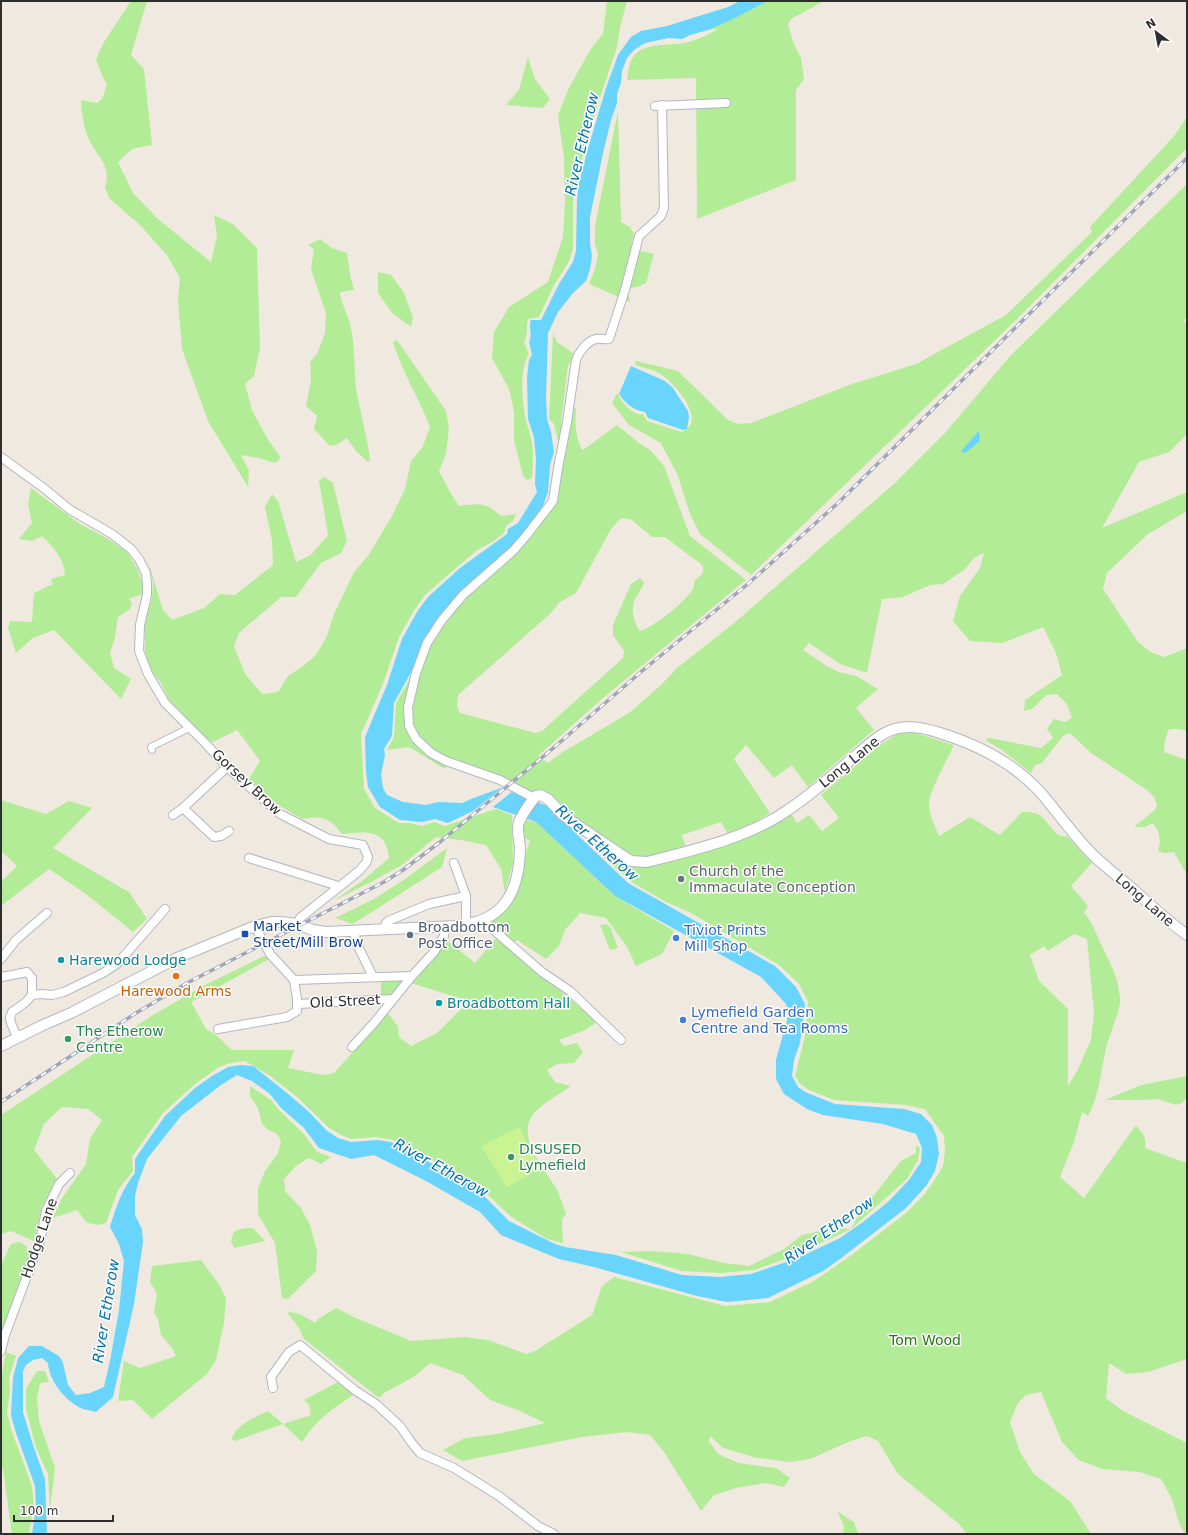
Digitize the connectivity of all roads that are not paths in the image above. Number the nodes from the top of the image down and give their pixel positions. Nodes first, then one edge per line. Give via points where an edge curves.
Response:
1 (726, 103) dead end
2 (1, 457) edge
3 (189, 728) junction
4 (152, 750) dead end
5 (227, 766) junction
6 (537, 798) junction
7 (183, 808) junction
8 (173, 815) dead end
9 (229, 830) dead end
10 (249, 858) dead end
11 (454, 863) dead end
12 (337, 888) junction
13 (466, 896) junction
14 (165, 909) dead end
15 (46, 913) dead end
16 (482, 920) junction
17 (297, 924) junction
18 (468, 924) junction
19 (256, 926) junction
20 (445, 926) junction
21 (384, 929) junction
22 (354, 931) junction
23 (1187, 935) edge
24 (1, 959) edge
25 (1, 976) edge
26 (412, 976) junction
27 (373, 977) junction
28 (294, 980) junction
29 (32, 995) junction
30 (392, 999) junction
31 (298, 1004) junction
32 (218, 1029) dead end
33 (17, 1037) junction
34 (621, 1040) dead end
35 (1, 1046) edge
36 (352, 1047) dead end
37 (70, 1173) dead end
38 (1, 1351) edge
39 (273, 1388) dead end
40 (554, 1534) edge

1 - 6 street via 658,105 664,208 661,216 641,230 611,337 592,341 580,351 576,360 553,501 513,551 463,595 442,620 427,643 416,673 408,707 409,726 416,740 431,753 446,761 500,780
2 - 3 street, Gorsey Brow via 69,509 112,534 139,559 146,573 147,584 140,625 139,651 148,674 165,703
3 - 4 street via 151,747
3 - 5 street, Gorsey Brow
5 - 7 street
5 - 12 street, Gorsey Brow via 280,814 328,839 363,845 368,857 366,863
6 - 16 street via 519,821 519,859 513,891 504,906
6 - 23 street, Long Lane via 631,861 647,862 747,832 770,822 802,800 883,733 898,728 918,727 966,741 1013,768 1040,793 1095,857
7 - 8 street
7 - 9 street via 214,837 221,836
10 - 12 street via 335,885
11 - 13 street
12 - 17 street, Gorsey Brow via 300,918
13 - 18 street
13 - 21 street via 429,904 388,922
14 - 29 street via 117,964 64,992
15 - 24 street via 16,940
16 - 18 street
16 - 34 street via 542,972 570,992
17 - 19 street via 271,922
17 - 22 street via 320,931
18 - 20 street
19 - 28 street via 270,954
19 - 33 street via 177,958 71,1013
20 - 21 street
20 - 26 street via 444,936 434,952
21 - 22 street
22 - 27 street via 357,944
25 - 29 street via 2,978 26,972 32,978
26 - 27 street
26 - 30 street
27 - 28 street
28 - 31 street
29 - 33 street via 12,1012 11,1023
30 - 31 street, Old Street
30 - 36 street
31 - 32 street via 295,1013 287,1017
33 - 35 street
37 - 38 street, Hodge Lane via 59,1184 46,1211 40,1241
39 - 40 street via 271,1377 289,1352 300,1345 376,1404 400,1426 420,1453 454,1468 499,1496 538,1526

